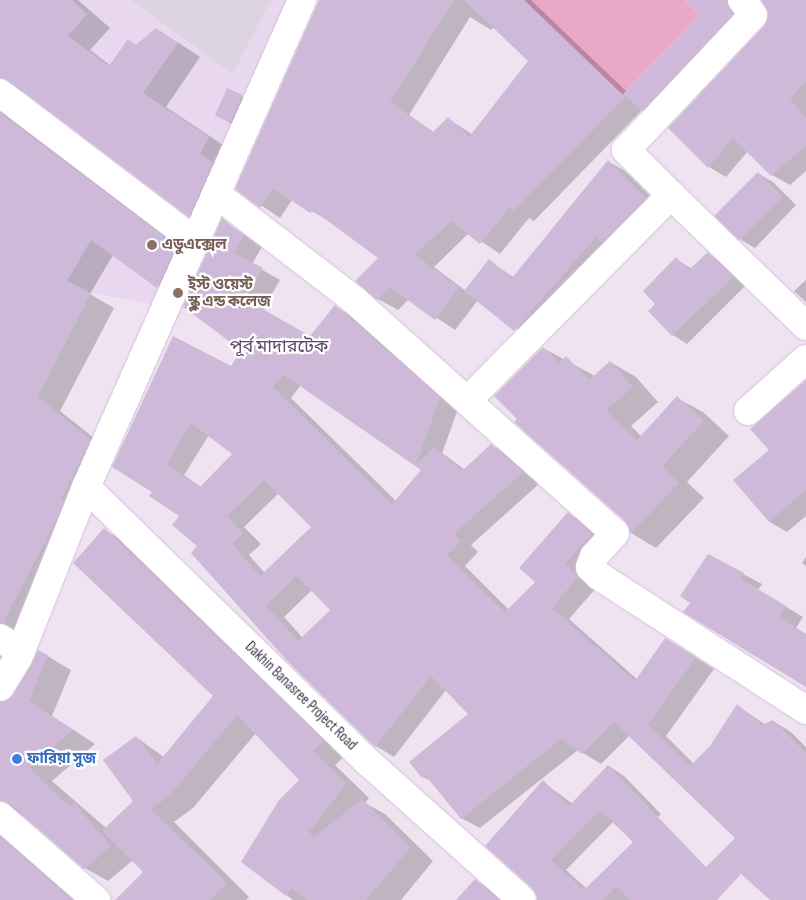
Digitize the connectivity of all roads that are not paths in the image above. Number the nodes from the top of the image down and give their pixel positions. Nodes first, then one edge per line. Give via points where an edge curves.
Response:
1 (302, 0) edge
2 (742, 0) edge
3 (0, 93) edge
4 (216, 194) junction
5 (671, 195) junction
6 (195, 241) junction
7 (806, 326) edge
8 (806, 359) edge
9 (468, 400) junction
10 (748, 411) dead end
11 (86, 487) junction
12 (10, 645) edge
13 (0, 687) edge
14 (806, 710) edge
15 (0, 816) edge
16 (96, 900) edge
17 (522, 900) edge

1 - 4 street
2 - 5 street via 753,15 626,150
3 - 6 street
4 - 6 street
4 - 9 street via 354,300
5 - 7 street
5 - 9 street
6 - 11 street
8 - 10 street
9 - 14 street via 615,534 594,556 590,567 599,576
11 - 12 street
11 - 17 street, Dakhin Banasree Project Road via 369,763
12 - 13 street
15 - 16 street

